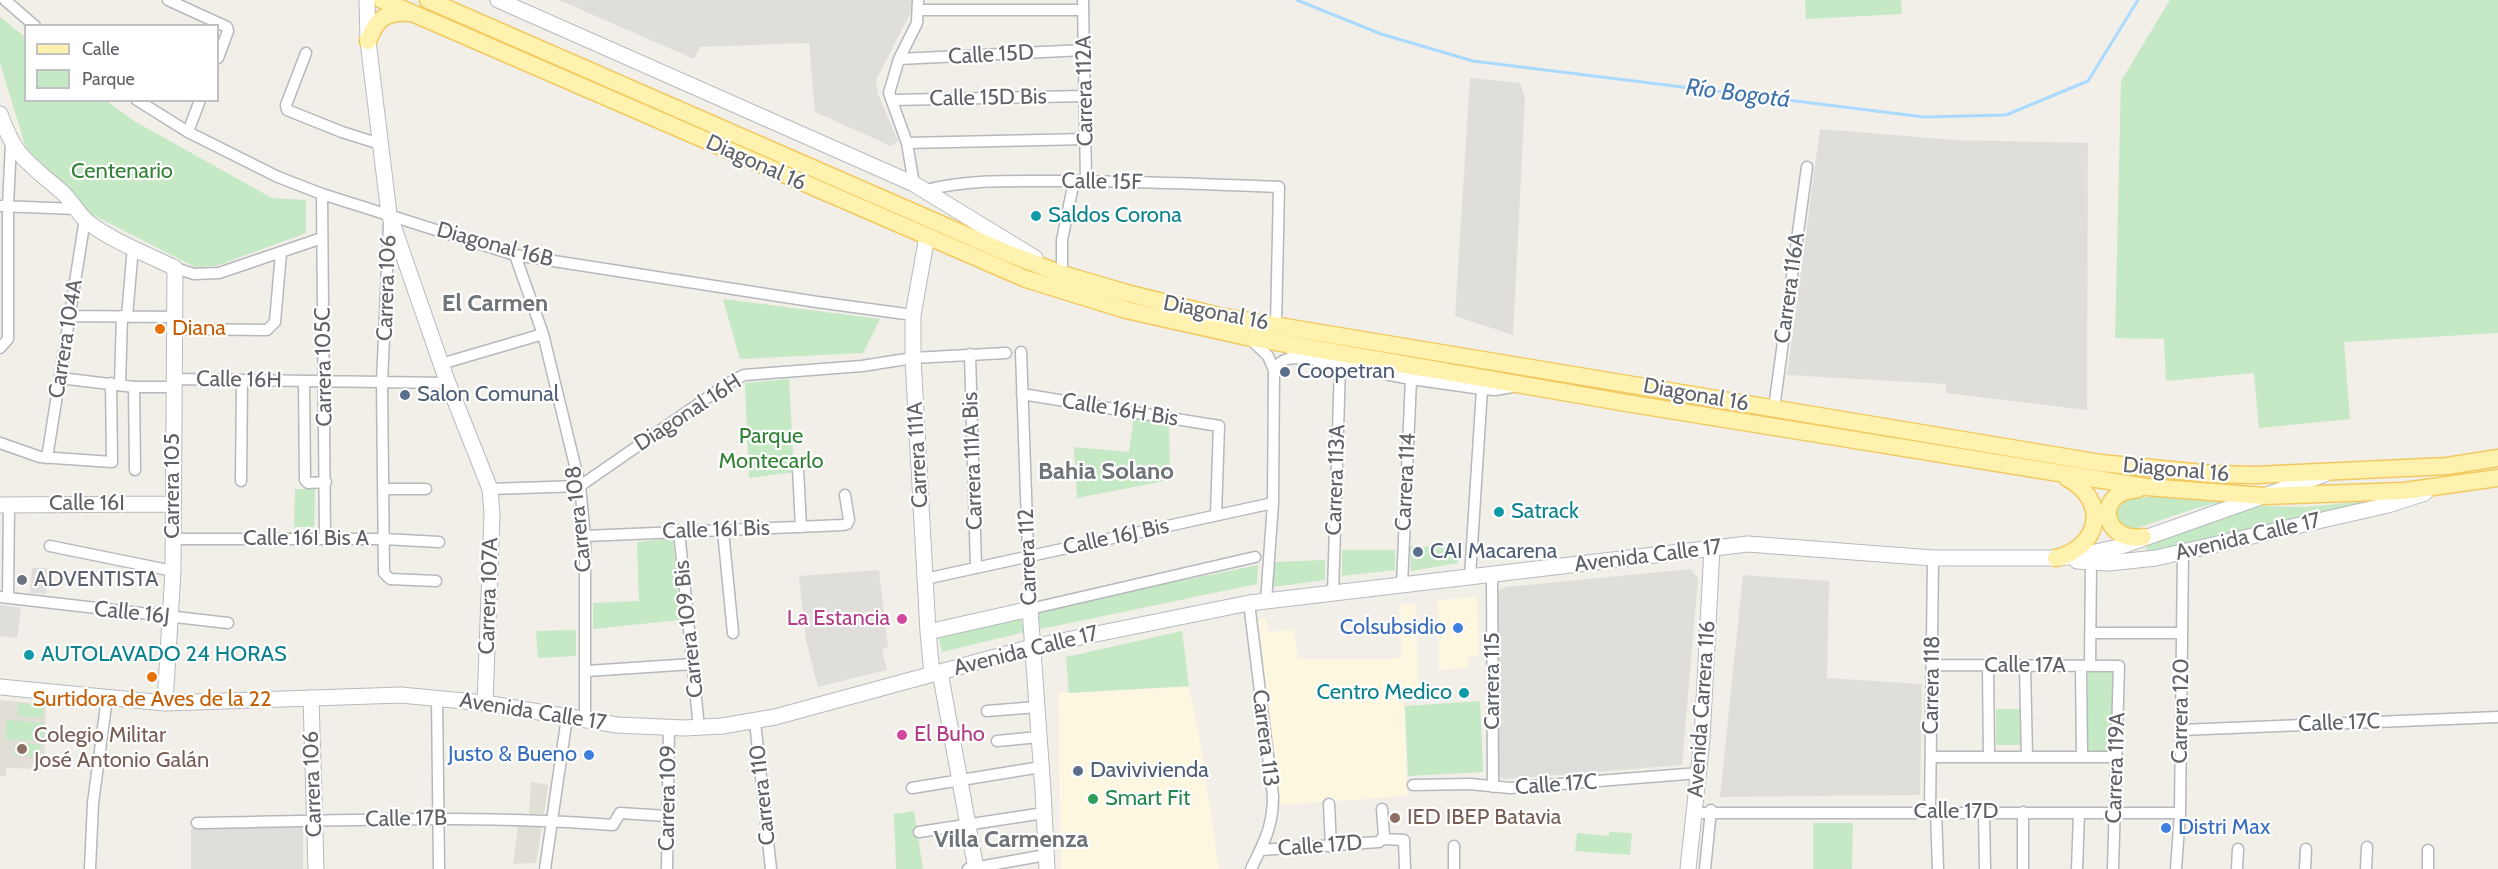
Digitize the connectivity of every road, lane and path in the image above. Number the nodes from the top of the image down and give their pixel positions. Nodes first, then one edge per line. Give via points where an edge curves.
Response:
1 (5, 0) edge
2 (168, 0) edge
3 (367, 0) edge
4 (382, 0) edge
5 (428, 0) edge
6 (498, 0) edge
7 (918, 5) edge
8 (1083, 5) edge
9 (412, 13) junction
10 (33, 24) edge
11 (368, 41) junction
12 (1084, 50) junction
13 (306, 53) dead end
14 (219, 55) edge
15 (899, 59) junction
16 (1085, 96) junction
17 (892, 100) junction
18 (140, 102) edge
19 (199, 102) edge
20 (0, 114) edge
21 (188, 132) junction
22 (1086, 139) junction
23 (907, 143) junction
24 (11, 144) junction
25 (380, 144) junction
26 (1807, 167) dead end
27 (1074, 181) junction
28 (1086, 181) junction
29 (920, 187) junction
30 (322, 194) junction
31 (4, 206) edge
32 (80, 214) junction
33 (389, 214) junction
34 (927, 236) junction
35 (322, 238) junction
36 (133, 247) junction
37 (281, 253) junction
38 (515, 255) junction
39 (175, 268) junction
40 (1062, 274) junction
41 (914, 315) junction
42 (70, 316) junction
43 (124, 316) junction
44 (174, 323) junction
45 (1276, 333) junction
46 (543, 334) junction
47 (1247, 337) junction
48 (3, 347) edge
49 (1021, 352) dead end
50 (1006, 353) dead end
51 (970, 354) junction
52 (913, 358) junction
53 (1317, 361) junction
54 (441, 364) junction
55 (1340, 366) junction
56 (1274, 370) junction
57 (60, 378) junction
58 (1411, 379) junction
59 (242, 381) junction
60 (304, 381) junction
61 (323, 381) junction
62 (382, 382) junction
63 (174, 383) junction
64 (448, 383) junction
65 (115, 384) junction
66 (1521, 384) junction
67 (134, 387) junction
68 (1482, 389) junction
69 (1022, 394) junction
70 (1774, 408) junction
71 (0, 443) edge
72 (47, 458) junction
73 (2498, 458) edge
74 (798, 469) dead end
75 (2498, 469) edge
76 (135, 470) dead end
77 (2335, 471) junction
78 (2061, 475) junction
79 (2491, 479) edge
80 (241, 481) dead end
81 (326, 482) junction
82 (580, 486) junction
83 (2146, 487) junction
84 (2436, 487) junction
85 (384, 489) junction
86 (426, 489) dead end
87 (490, 489) junction
88 (845, 495) dead end
89 (2264, 496) junction
90 (1273, 502) junction
91 (173, 504) junction
92 (4, 505) edge
93 (1216, 515) junction
94 (801, 527) junction
95 (679, 531) junction
96 (723, 531) junction
97 (585, 536) junction
98 (2143, 537) junction
99 (173, 539) junction
100 (325, 539) junction
101 (384, 539) junction
102 (439, 542) dead end
103 (50, 546) dead end
104 (1712, 548) junction
105 (2183, 552) junction
106 (1028, 556) junction
107 (1255, 557) dead end
108 (1933, 558) junction
109 (2056, 558) junction
110 (2147, 559) junction
111 (2091, 564) junction
112 (976, 568) junction
113 (173, 571) junction
114 (1492, 574) junction
115 (1470, 577) junction
116 (925, 579) junction
117 (436, 581) dead end
118 (1402, 585) junction
119 (1333, 593) junction
120 (4, 598) edge
121 (1266, 601) junction
122 (1249, 603) junction
123 (1030, 609) junction
124 (170, 618) junction
125 (228, 623) dead end
126 (927, 632) junction
127 (733, 633) dead end
128 (2090, 633) junction
129 (2182, 633) junction
130 (1032, 647) junction
131 (693, 664) junction
132 (1932, 665) junction
133 (1988, 665) junction
134 (2025, 666) junction
135 (2086, 666) junction
136 (2119, 666) joint
137 (586, 671) junction
138 (936, 673) junction
139 (0, 687) edge
140 (437, 697) junction
141 (107, 698) junction
142 (311, 699) junction
143 (165, 703) junction
144 (485, 703) junction
145 (1037, 707) junction
146 (987, 711) dead end
147 (567, 717) junction
148 (2498, 717) edge
149 (585, 720) junction
150 (755, 722) junction
151 (669, 728) junction
152 (699, 728) junction
153 (2181, 730) junction
154 (1039, 737) junction
155 (997, 741) dead end
156 (1931, 757) junction
157 (1989, 757) junction
158 (2027, 757) junction
159 (2082, 757) junction
160 (2117, 757) junction
161 (1041, 767) junction
162 (1698, 773) junction
163 (962, 780) junction
164 (1413, 785) dead end
165 (1493, 787) junction
166 (912, 789) dead end
167 (1329, 804) dead end
168 (1382, 809) dead end
169 (1695, 810) junction
170 (1711, 811) junction
171 (1933, 812) junction
172 (1983, 812) junction
173 (2023, 812) junction
174 (1044, 813) junction
175 (2079, 813) junction
176 (2116, 813) junction
177 (2180, 813) junction
178 (667, 816) junction
179 (438, 818) junction
180 (552, 820) junction
181 (314, 822) junction
182 (197, 824) dead end
183 (969, 824) junction
184 (919, 832) dead end
185 (1383, 839) junction
186 (1454, 846) dead end
187 (1331, 847) junction
188 (2367, 847) dead end
189 (2238, 849) dead end
190 (2306, 849) dead end
191 (1261, 850) junction
192 (2428, 850) dead end
193 (1046, 862) edge
194 (974, 868) edge
195 (90, 869) edge
196 (316, 869) edge
197 (439, 869) edge
198 (545, 869) edge
199 (667, 869) edge
200 (771, 869) edge
201 (1251, 869) edge
202 (1405, 869) edge
203 (1454, 869) edge
204 (1688, 869) edge
205 (1705, 869) edge
206 (1938, 869) edge
207 (1985, 869) edge
208 (2023, 869) edge
209 (2077, 869) edge
210 (2113, 869) edge
211 (2176, 869) edge
212 (2237, 869) edge
213 (2305, 869) edge
214 (2366, 869) edge
215 (2428, 869) edge

1 - 10 street
2 - 14 street via 227,27
3 - 11 street, Carrera 106
4 - 9 main road, Diagonal 16
5 - 40 main road, Diagonal 16
6 - 29 street, Diagonal 16
7 - 8 street
7 - 15 street via 917,23
8 - 12 street, Carrera 112A
9 - 11 main road via 384,15 373,27
9 - 34 main road, Diagonal 16
11 - 25 street, Carrera 106
12 - 15 street, Calle 15D
12 - 16 street, Carrera 112A
13 - 25 street via 287,110
15 - 17 street via 890,86
16 - 17 street, Calle 15D Bis
16 - 22 street, Carrera 112A
17 - 23 street
18 - 21 street, Diagonal 16B
19 - 21 street
20 - 24 street
21 - 30 street, Diagonal 16B via 244,162
22 - 23 street
22 - 28 street, Carrera 112A
23 - 29 street
24 - 31 street
24 - 32 street
25 - 33 street, Carrera 106
26 - 70 street, Carrera 116A
27 - 28 street, Calle 15F
27 - 29 street, Calle 15F
27 - 40 street via 1062,240
28 - 45 street, Calle 15F via 1279,186
29 - 40 street, Diagonal 16
30 - 33 street, Diagonal 16B
30 - 35 street, Carrera 105C
31 - 32 street
31 - 48 street via 8,339
32 - 36 street
32 - 42 street, Carrera 104A
33 - 38 street, Diagonal 16B
33 - 54 street, Carrera 107A
33 - 62 street, Carrera 106
34 - 41 street, Carrera 111A
34 - 47 main road, Diagonal 16 via 1070,294
35 - 37 street
35 - 61 street, Carrera 105C
36 - 39 street
36 - 43 street
37 - 39 street via 212,274
37 - 44 street via 272,327 267,330
38 - 41 street, Diagonal 16B
38 - 46 street, Carrera 108
39 - 44 street, Carrera 105
40 - 45 main road, Diagonal 16
41 - 52 street, Carrera 111A
42 - 43 street
42 - 57 street, Carrera 104A
43 - 44 street
43 - 65 street
44 - 63 street, Carrera 105
45 - 47 main road, Diagonal 16
45 - 53 street, Diagonal 16
45 - 66 main road, Diagonal 16
45 - 70 main road, Diagonal 16
46 - 54 street
46 - 82 street, Carrera 108
47 - 56 street via 1268,356
49 - 69 street, Carrera 112
50 - 51 street
51 - 52 street
51 - 112 street, Carrera 111A Bis
52 - 82 street, Diagonal 16H via 744,375
52 - 116 street, Carrera 111A
53 - 55 street, Diagonal 16
53 - 56 street via 1288,358
54 - 64 street, Carrera 107A
55 - 58 street, Diagonal 16
55 - 119 street, Carrera 113A
56 - 90 street
57 - 65 street, Calle 16H
57 - 72 street, Carrera 104A
58 - 68 street, Diagonal 16
58 - 118 street, Carrera 114
59 - 60 street, Calle 16H
59 - 63 street, Calle 16H
59 - 80 street
60 - 61 street, Calle 16H
60 - 81 street, Carrera 105C via 307,482
61 - 62 street, Calle 16H
61 - 81 street, Carrera 105C
62 - 64 street, Calle 16H
62 - 85 street, Carrera 106
63 - 67 street, Calle 16H
63 - 91 street, Carrera 105
64 - 87 street, Carrera 107A
65 - 67 street, Calle 16H
65 - 72 street via 112,462
66 - 68 street, Diagonal 16
66 - 78 main road, Diagonal 16
67 - 76 street
68 - 115 street
69 - 93 street, Calle 16H Bis via 1219,426
69 - 106 street, Carrera 112
70 - 77 main road, Diagonal 16 via 2147,469 2239,475
71 - 72 street
73 - 77 main road, Avenida Calle 17 via 2447,466
74 - 94 street
75 - 79 street
77 - 89 street, Avenida Calle 17
78 - 83 main road, Diagonal 16
78 - 109 main road via 2086,491 2095,512 2084,544
79 - 84 main road, Avenida Calle 17
81 - 100 street, Carrera 105C
82 - 87 street
82 - 97 street, Carrera 108
83 - 89 main road, Diagonal 16
83 - 98 main road via 2115,497 2108,515 2116,532 2124,537
84 - 89 main road, Avenida Calle 17
84 - 105 street, Avenida Calle 17 via 2388,505
85 - 86 street
85 - 101 street, Carrera 106
87 - 144 street, Carrera 107A
88 - 94 street, Calle 16I Bis via 848,524
89 - 98 street, Avenida Calle 17
90 - 93 street, Calle 16J Bis
90 - 121 street
91 - 92 street, Calle 16I
91 - 99 street, Carrera 105
92 - 120 street
93 - 106 street, Calle 16J Bis
94 - 96 street, Calle 16I Bis
95 - 96 street, Calle 16I Bis
95 - 97 street, Calle 16I Bis
95 - 131 street, Carrera 109 Bis
96 - 127 street
97 - 137 street, Carrera 108
98 - 109 street, Avenida Calle 17 via 2100,552
98 - 110 street via 2141,546
99 - 100 street, Calle 16I Bis A
99 - 113 street, Carrera 105
100 - 101 street, Calle 16I Bis A
101 - 102 street, Calle 16I Bis A
101 - 117 street, Carrera 106 via 384,573 390,579
103 - 113 street
104 - 108 street, Avenida Calle 17 via 1759,544
104 - 114 street, Avenida Calle 17
104 - 162 street, Avenida Carrera 116
105 - 110 street, Avenida Calle 17
105 - 129 street, Carrera 120
106 - 112 street, Calle 16J Bis
106 - 123 street, Carrera 112
107 - 123 street
108 - 109 street, Avenida Calle 17
108 - 132 street, Carrera 118
109 - 111 street, Avenida Calle 17
110 - 111 street, Avenida Calle 17
111 - 128 street
112 - 116 street, Calle 16J Bis
113 - 124 street, Carrera 105
114 - 115 street, Avenida Calle 17
114 - 165 street, Carrera 115
115 - 118 street, Avenida Calle 17
116 - 126 street, Carrera 111A
118 - 119 street, Avenida Calle 17
119 - 121 street, Avenida Calle 17
120 - 124 street, Calle 16J
121 - 122 street, Avenida Calle 17
122 - 130 street, Avenida Calle 17
122 - 191 street, Carrera 113 via 1273,796 1272,823
123 - 126 street
123 - 130 street, Carrera 112
124 - 125 street, Calle 16J
124 - 143 street, Carrera 105
126 - 138 street, Carrera 111A
128 - 129 street
128 - 135 street
129 - 153 street, Carrera 120
130 - 138 street, Avenida Calle 17
130 - 145 street, Carrera 112
131 - 137 street
131 - 152 street, Carrera 109 Bis
132 - 133 street, Calle 17A
132 - 156 street, Carrera 118
133 - 134 street, Calle 17A
133 - 157 street
134 - 135 street, Calle 17A
134 - 158 street
135 - 136 street, Calle 17A
135 - 159 street
136 - 160 street, Carrera 119A
137 - 149 street, Carrera 108
138 - 150 street, Avenida Calle 17
138 - 163 street, Carrera 111A
139 - 141 street, Avenida Calle 17
140 - 142 street, Avenida Calle 17
140 - 144 street, Avenida Calle 17
140 - 179 street
141 - 143 street, Avenida Calle 17
141 - 195 street via 93,804
142 - 143 street, Avenida Calle 17
142 - 181 street, Carrera 106
144 - 147 street, Avenida Calle 17
145 - 146 street
145 - 154 street, Carrera 112
147 - 149 street, Avenida Calle 17
147 - 180 street
148 - 153 street, Calle 17C
149 - 151 street, Avenida Calle 17
150 - 152 street, Avenida Calle 17
150 - 200 street, Carrera 110
151 - 152 street, Avenida Calle 17
151 - 178 street, Carrera 109
153 - 177 street, Carrera 120
154 - 155 street
154 - 161 street, Carrera 112
156 - 157 street
156 - 171 street, Carrera 118
157 - 158 street
158 - 159 street
159 - 160 street
160 - 176 street, Carrera 119A
161 - 163 street
161 - 174 street, Carrera 112
162 - 165 street, Calle 17C
162 - 169 street, Avenida Carrera 116
163 - 166 street
163 - 183 street, Carrera 111A
164 - 165 street, Calle 17C
167 - 187 street
168 - 185 street, Calle 17D
169 - 170 street, Calle 17D
169 - 204 street, Avenida Carrera 116
170 - 171 street, Calle 17D
170 - 205 street
171 - 172 street, Calle 17D
171 - 206 street, Carrera 118
172 - 173 street, Calle 17D
172 - 207 street
173 - 175 street, Calle 17D
173 - 208 street
174 - 183 street
174 - 193 street, Carrera 112
175 - 176 street, Calle 17D
175 - 209 street
176 - 177 street, Calle 17D
176 - 210 street, Carrera 119A
177 - 211 street, Carrera 120
178 - 180 street, Calle 17B via 620,813 615,824
178 - 199 street, Carrera 109
179 - 180 street, Calle 17B
179 - 181 street, Calle 17B
179 - 197 street
180 - 198 street
181 - 182 street, Calle 17B
181 - 196 street, Carrera 106
183 - 184 street
183 - 194 street, Carrera 111A
185 - 187 street, Calle 17D
185 - 202 street via 1404,840
186 - 203 street
187 - 191 street, Calle 17D
188 - 214 street
189 - 212 street
190 - 213 street
191 - 201 street, Carrera 113
192 - 215 street
193 - 194 street

